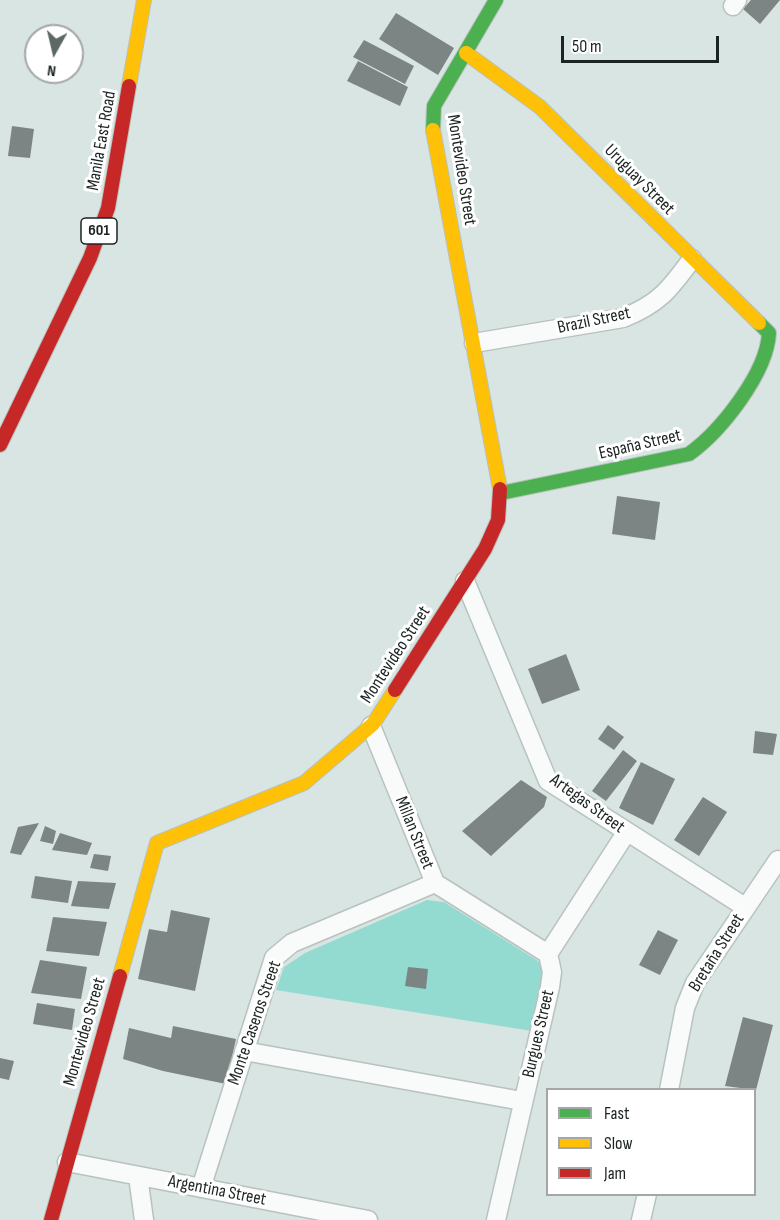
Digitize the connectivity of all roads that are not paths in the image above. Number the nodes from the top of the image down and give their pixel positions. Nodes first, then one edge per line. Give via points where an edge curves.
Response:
1 (144, 0) edge
2 (496, 0) edge
3 (466, 53) junction
4 (692, 259) junction
5 (474, 343) junction
6 (771, 346) joint
7 (0, 445) edge
8 (501, 493) junction
9 (465, 581) junction
10 (370, 726) junction
11 (626, 833) junction
12 (778, 860) dead end
13 (435, 883) junction
14 (745, 907) junction
15 (548, 954) junction
16 (244, 1051) junction
17 (669, 1088) edge
18 (522, 1101) junction
19 (67, 1162) junction
20 (138, 1176) junction
21 (201, 1188) junction
22 (647, 1196) edge
23 (51, 1220) edge
24 (144, 1220) edge
25 (368, 1220) edge
26 (496, 1220) edge
27 (641, 1220) edge

1 - 7 street, Manila East Road / 601 via 108,208 90,258
2 - 3 street, Montevideo Street
3 - 4 street, Uruguay Street via 540,107
3 - 5 street, Montevideo Street via 434,106 433,128
4 - 5 street, Brazil Street via 665,296 623,318
4 - 6 street, Uruguay Street via 769,333
5 - 8 street, Montevideo Street
6 - 8 street, España Street via 761,371 689,454
8 - 9 street, Montevideo Street via 498,520
9 - 10 street, Montevideo Street
9 - 11 street, Artegas Street via 548,780
10 - 13 street, Millan Street
10 - 19 street, Montevideo Street via 304,783 157,843
11 - 14 street, Artegas Street
11 - 15 street
12 - 14 street, Bretaña Street
13 - 15 street, Millan Street
13 - 16 street, Monte Caseros Street via 281,951 274,958
14 - 17 street, Bretaña Street via 694,983
15 - 18 street, Burgues Street via 550,987
16 - 18 street
16 - 21 street, Monte Caseros Street
18 - 26 street, Burgues Street
19 - 20 street, Argentina Street
19 - 23 street, Montevideo Street
20 - 21 street, Argentina Street
20 - 24 street
21 - 25 street, Argentina Street
22 - 27 street

